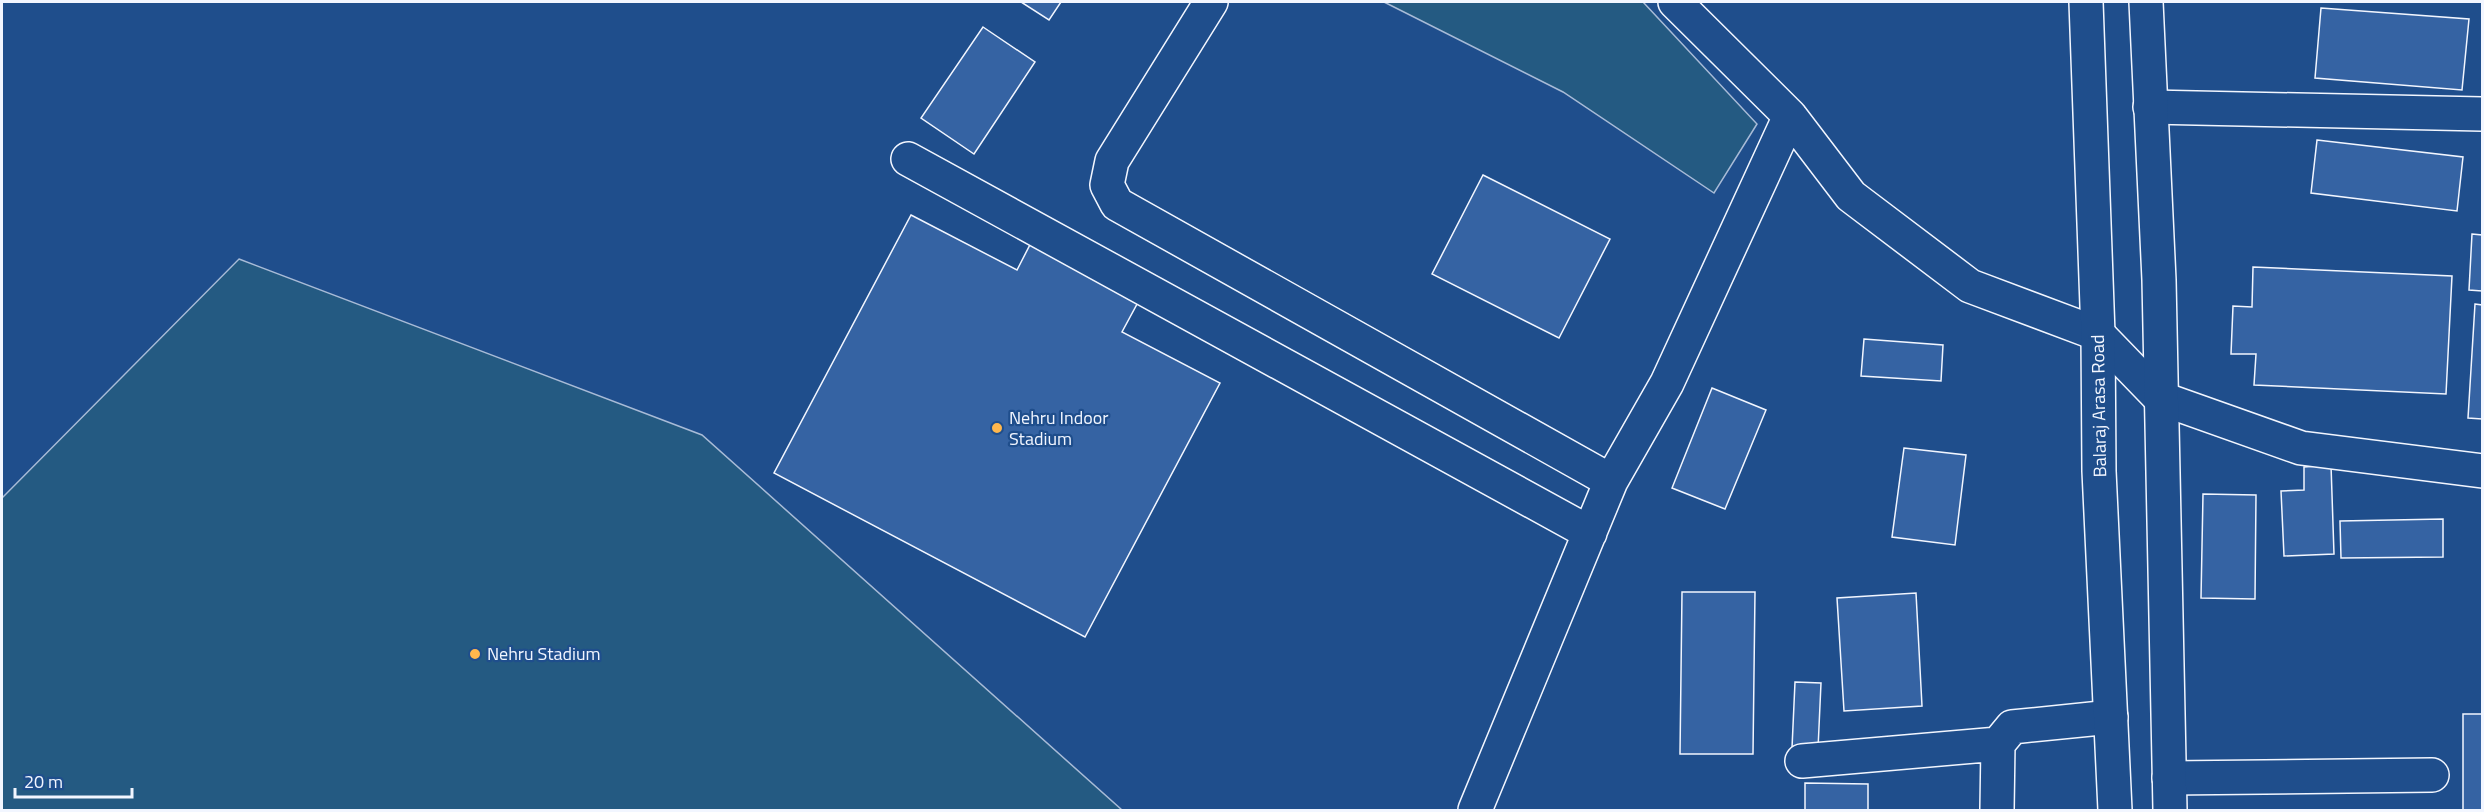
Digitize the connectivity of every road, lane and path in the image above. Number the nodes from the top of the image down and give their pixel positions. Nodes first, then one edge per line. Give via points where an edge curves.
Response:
1 (1211, 2) edge
2 (1675, 2) edge
3 (2086, 2) edge
4 (2146, 2) edge
5 (2150, 107) junction
6 (2482, 114) edge
7 (1790, 116) junction
8 (908, 159) dead end
9 (2098, 334) junction
10 (2160, 398) junction
11 (2482, 471) edge
12 (1611, 481) junction
13 (1590, 532) junction
14 (2111, 717) junction
15 (1998, 744) junction
16 (1802, 761) dead end
17 (2432, 775) dead end
18 (2169, 778) junction
19 (1474, 810) edge
20 (1997, 810) edge
21 (2115, 810) edge
22 (2170, 810) edge

1 - 12 street via 1112,161 1107,185 1117,204
2 - 7 street
3 - 9 street, Balaraj Arasa Road
4 - 5 street
5 - 6 street
5 - 10 street
7 - 9 street via 1851,196 1970,286
7 - 12 street via 1667,383
8 - 13 street
9 - 10 street
9 - 14 street, Balaraj Arasa Road via 2099,471
10 - 11 street via 2301,447
10 - 18 street
12 - 13 street
13 - 19 street
14 - 15 street via 2012,727
14 - 21 street, Balaraj Arasa Road
15 - 16 street
15 - 20 street
17 - 18 street
18 - 22 street

